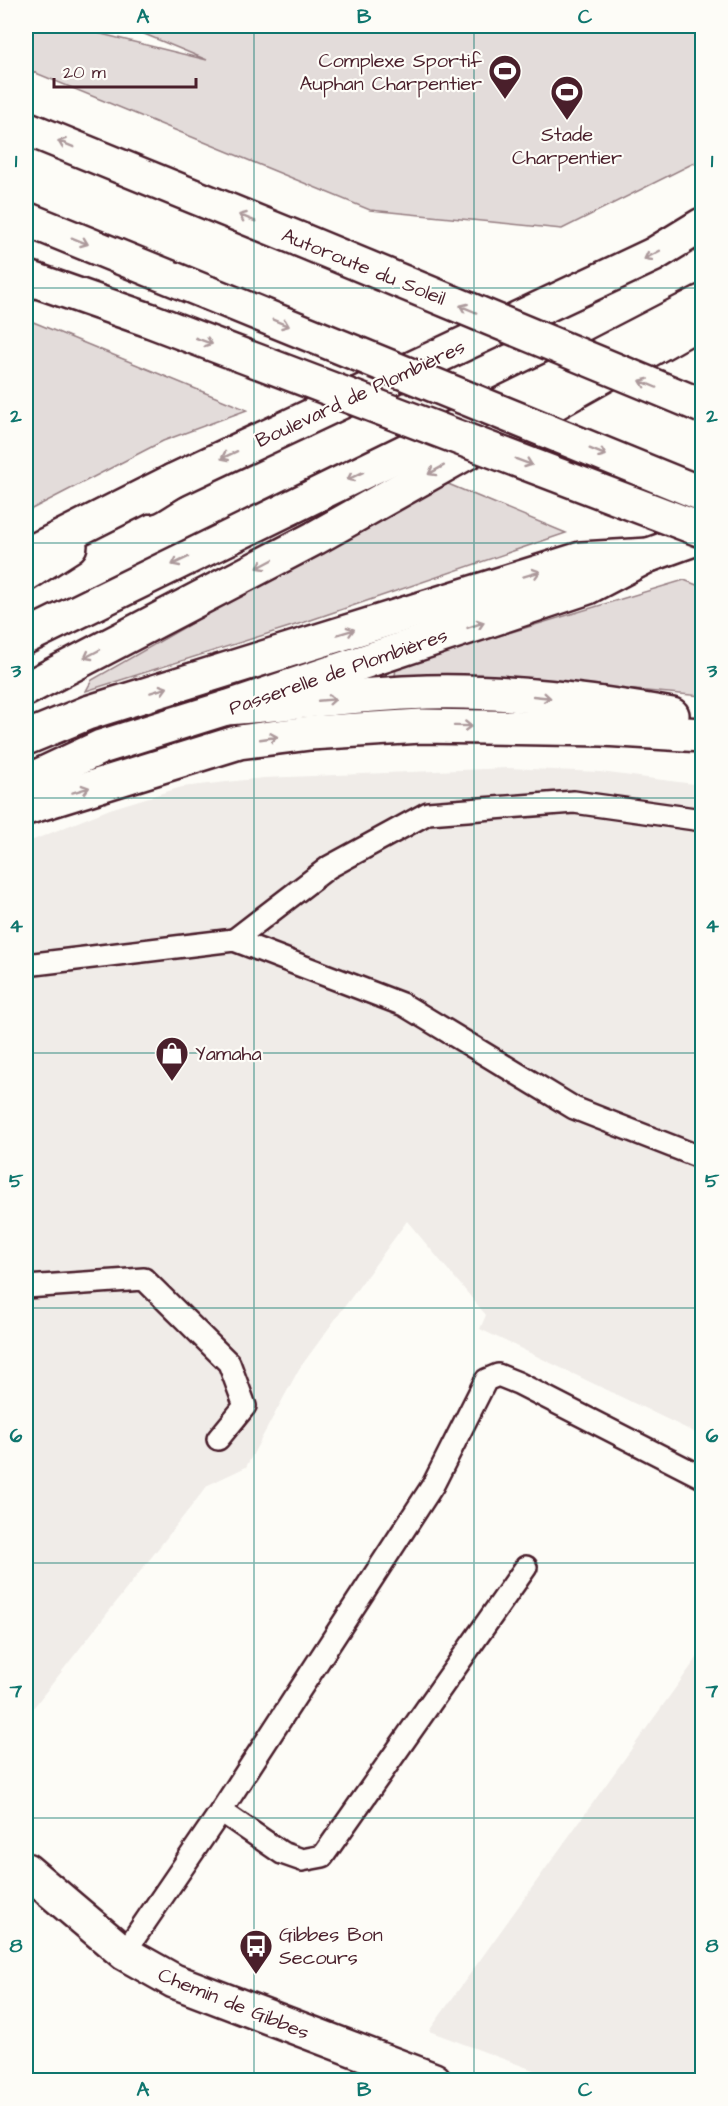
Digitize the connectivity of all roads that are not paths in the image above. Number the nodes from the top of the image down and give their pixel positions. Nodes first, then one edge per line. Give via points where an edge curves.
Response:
1 (26, 128) edge
2 (26, 219) edge
3 (702, 225) edge
4 (26, 277) edge
5 (698, 317) edge
6 (702, 406) edge
7 (173, 481) junction
8 (702, 494) edge
9 (702, 530) edge
10 (702, 536) edge
11 (26, 555) edge
12 (649, 555) junction
13 (26, 574) edge
14 (26, 637) edge
15 (26, 689) edge
16 (226, 708) junction
17 (702, 720) edge
18 (702, 735) edge
19 (26, 738) edge
20 (27, 802) edge
21 (702, 820) edge
22 (234, 940) junction
23 (26, 965) edge
24 (702, 1158) edge
25 (26, 1287) edge
26 (218, 1439) dead end
27 (702, 1477) edge
28 (526, 1567) dead end
29 (221, 1811) junction
30 (26, 1870) edge
31 (124, 1953) junction
32 (434, 2080) edge

6 -> 1 main road, Autoroute du Soleil, bridge
2 -> 8 main road, bridge
3 -> 7 main road, Boulevard de Plombières via 653,255
4 -> 9 main road, bridge
5 -> 14 main road via 559,376
5 -> 15 main road via 315,538
7 - 11 main road
7 - 13 main road, Boulevard de Plombières
10 - 12 main road
16 -> 12 main road, Passerelle de Plombières via 588,587
19 -> 12 main road via 87,712 582,559
16 -> 17 main road via 427,692 501,693 596,702
16 - 20 main road, Passerelle de Plombières via 101,747
20 -> 18 main road via 239,742 310,732 421,726
21 - 22 lane via 574,802 428,813 328,867
22 - 23 lane
22 - 24 lane via 404,1005 574,1108
25 - 26 lane via 144,1278 229,1363 245,1406
27 - 29 lane via 518,1383 498,1375 486,1380 433,1485
28 - 29 lane via 323,1856 302,1860 282,1853
29 - 31 lane
30 - 31 main road, Chemin de Gibbes
31 - 32 main road, Chemin de Gibbes via 174,1981

